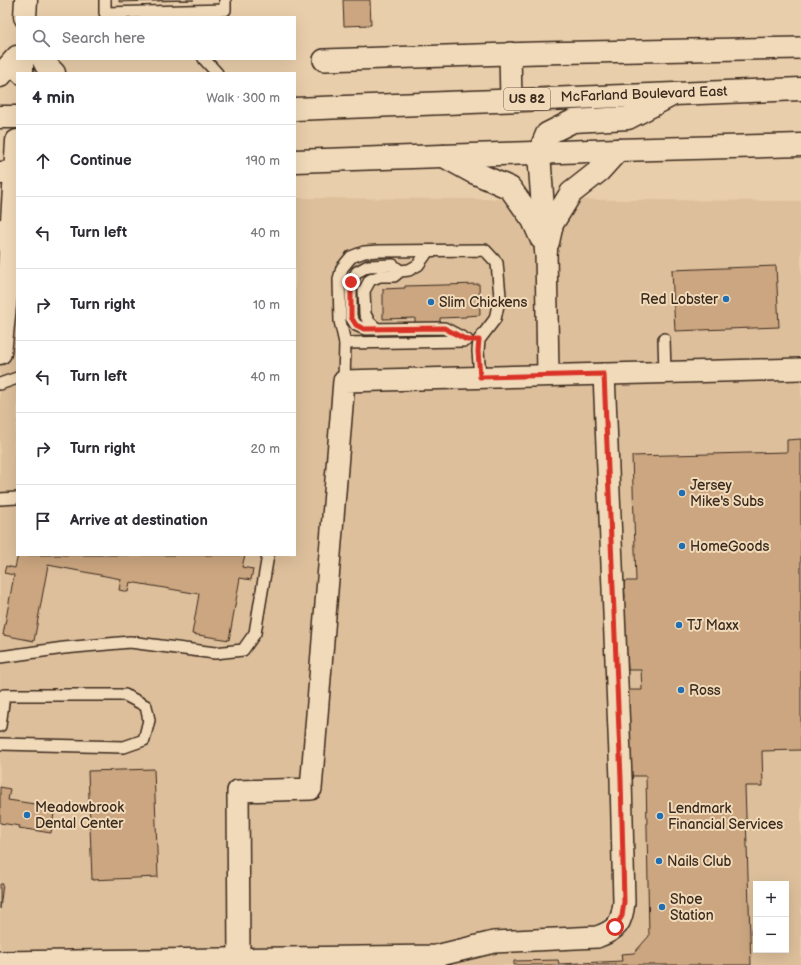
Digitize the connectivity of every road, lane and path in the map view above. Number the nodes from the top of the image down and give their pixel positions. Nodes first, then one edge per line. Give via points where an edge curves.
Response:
1 (26, 0) edge
2 (104, 0) edge
3 (225, 0) edge
4 (197, 14) edge
5 (25, 16) edge
6 (801, 48) edge
7 (510, 54) junction
8 (16, 58) edge
9 (22, 60) edge
10 (44, 60) edge
11 (205, 60) edge
12 (324, 60) dead end
13 (22, 72) edge
14 (53, 72) edge
15 (216, 72) edge
16 (0, 76) edge
17 (801, 89) edge
18 (676, 93) junction
19 (511, 100) junction
20 (296, 108) edge
21 (0, 117) edge
22 (16, 117) edge
23 (801, 145) edge
24 (16, 146) edge
25 (618, 150) junction
26 (539, 153) junction
27 (444, 156) junction
28 (296, 161) edge
29 (10, 173) edge
30 (5, 237) edge
31 (546, 250) junction
32 (428, 251) junction
33 (13, 268) edge
34 (400, 271) junction
35 (2, 311) edge
36 (377, 329) junction
37 (664, 339) dead end
38 (467, 340) junction
39 (479, 340) junction
40 (345, 342) junction
41 (0, 348) edge
42 (801, 369) edge
43 (666, 372) junction
44 (604, 374) junction
45 (548, 375) junction
46 (480, 377) junction
47 (16, 378) edge
48 (344, 381) junction
49 (0, 384) edge
50 (0, 498) edge
51 (16, 498) edge
52 (268, 556) edge
53 (0, 657) edge
54 (0, 726) edge
55 (0, 744) edge
56 (239, 959) junction
57 (0, 962) edge

1 - 5 main road
2 - 4 lane via 105,13
3 - 4 lane via 225,10
6 - 7 street
7 - 12 street
7 - 19 street
8 - 16 main road
9 - 13 main road
10 - 14 main road
11 - 15 lane
17 - 18 main road, McFarland Boulevard East / US 82
18 - 19 main road, McFarland Boulevard East / US 82
18 - 26 main road via 628,118 572,121 547,134
19 - 20 main road, McFarland Boulevard East / US 82
21 - 22 main road
23 - 25 main road
24 - 29 main road
25 - 26 main road
25 - 31 main road via 599,171 571,193 552,224
26 - 27 main road
26 - 31 main road
27 - 28 main road
27 - 31 main road via 510,188 533,220
29 - 30 main road
30 - 33 main road
31 - 45 street
32 - 34 lane via 418,265
32 - 39 lane via 485,250 497,263 500,296 495,319
32 - 40 lane via 364,252 351,257 342,268 339,279 340,321
33 - 35 main road
34 - 36 lane via 394,276 380,276 370,280 364,291 365,314 368,322
34 - 36 lane via 393,265 368,266 357,272 351,282 351,317 356,325 364,329
35 - 41 main road
36 - 38 lane via 444,328
37 - 43 lane
38 - 39 lane
38 - 40 lane
39 - 46 lane
40 - 48 lane
42 - 43 street
43 - 44 street
44 - 45 street
44 - 56 street via 624,902 619,922 608,933 597,937 494,942 436,956
45 - 46 street
46 - 48 street
47 - 49 lane
48 - 56 street via 311,789 238,791
50 - 51 lane
52 - 53 lane via 255,633 243,650 215,653 130,642
54 - 55 lane via 4,695 125,695 146,706 149,720 144,740 124,747
56 - 57 street

